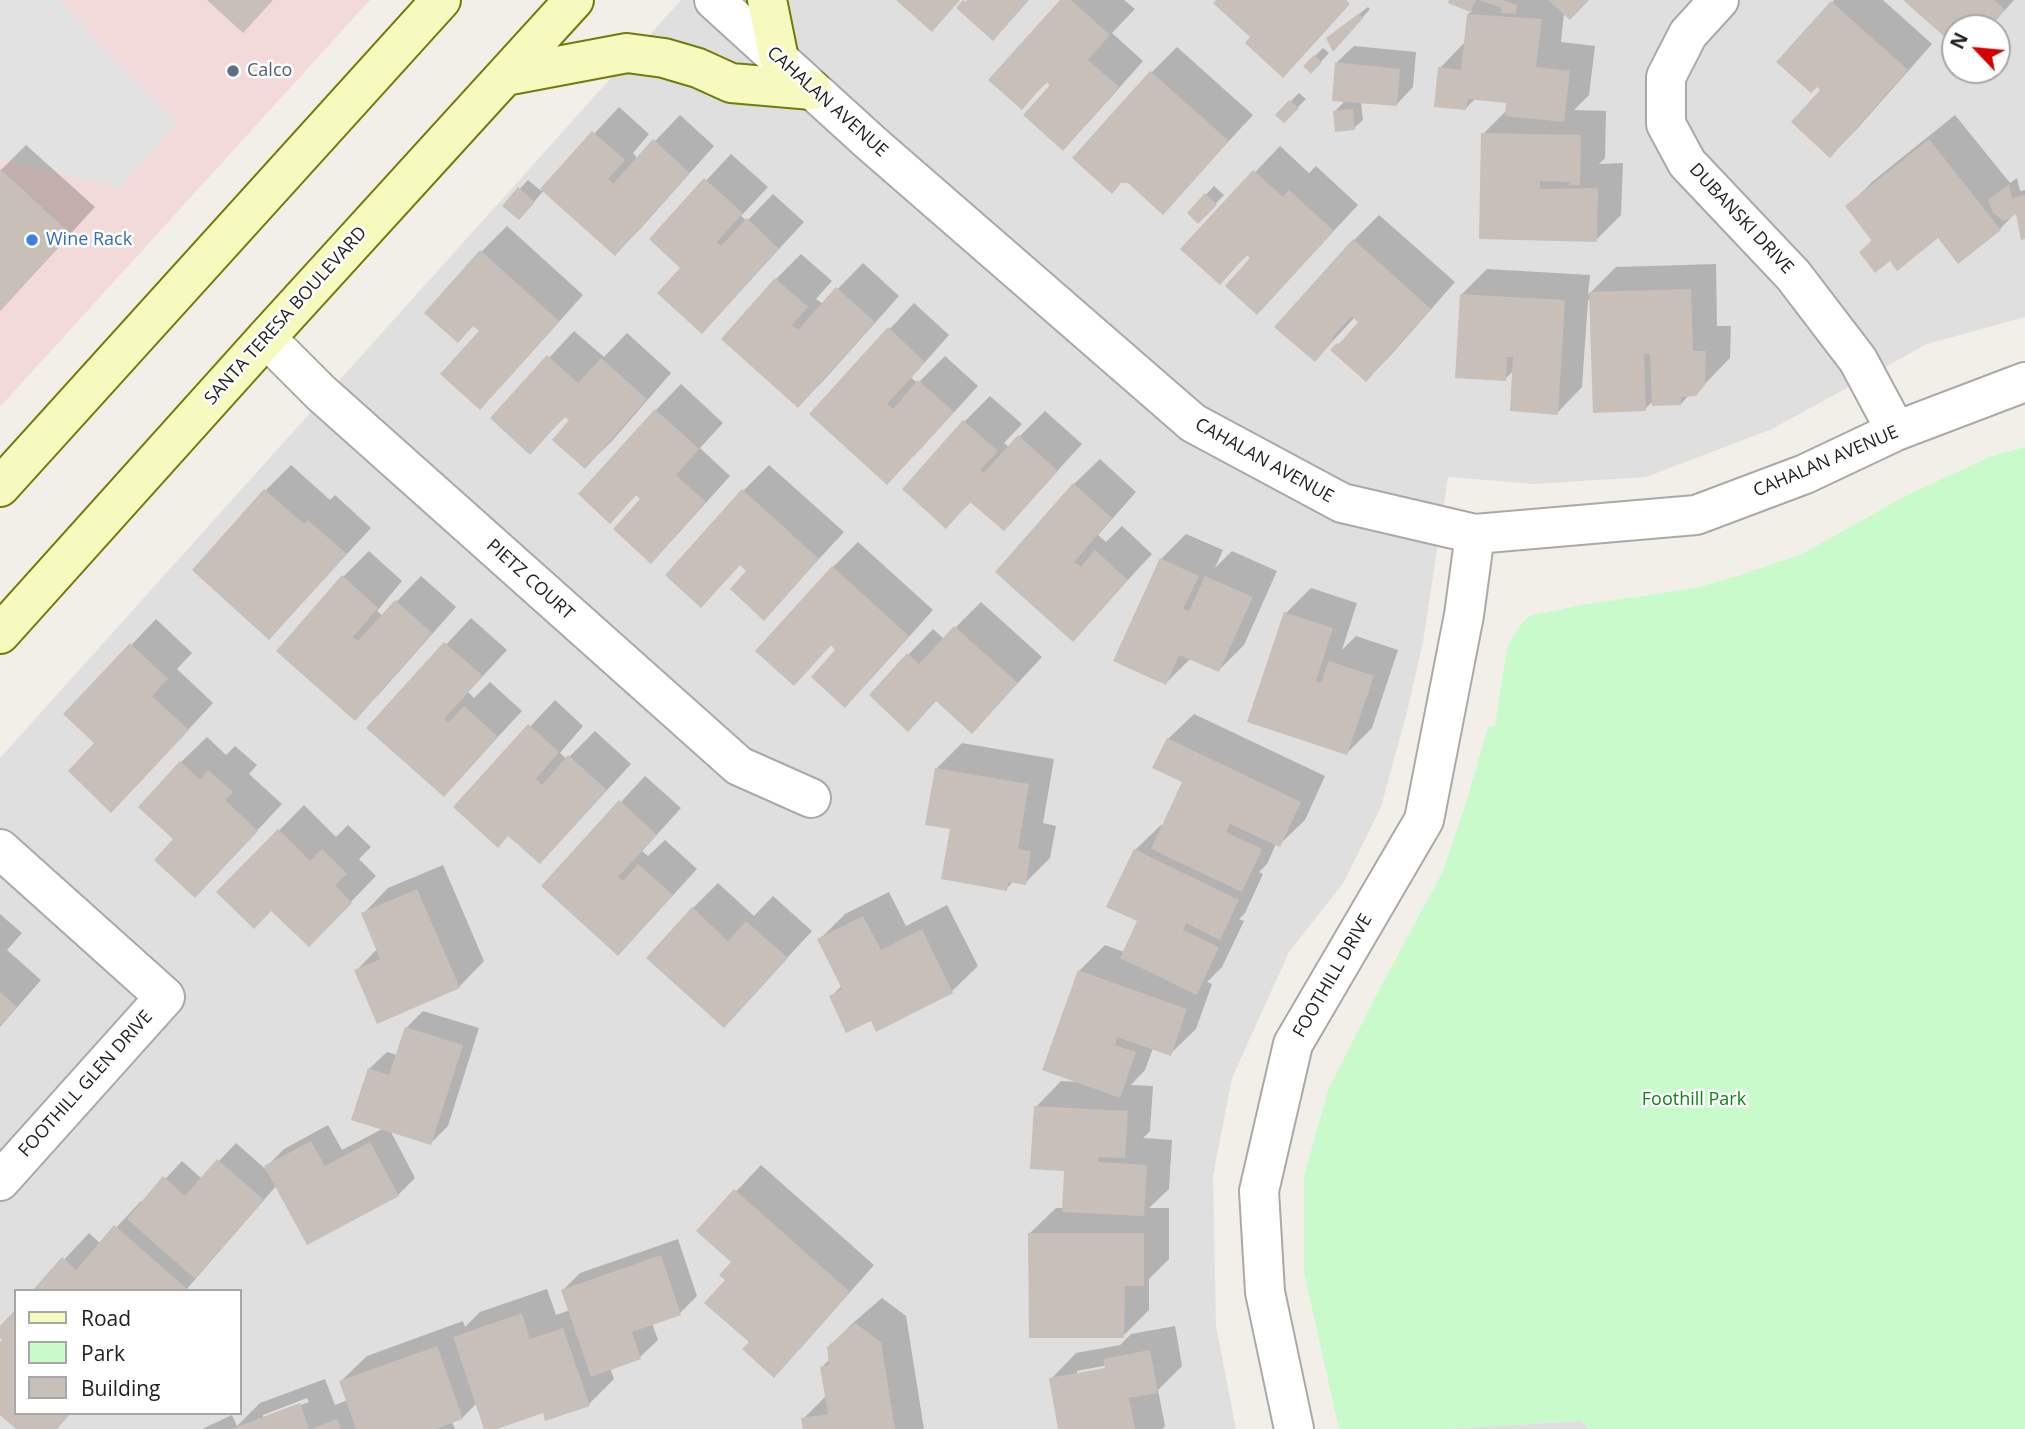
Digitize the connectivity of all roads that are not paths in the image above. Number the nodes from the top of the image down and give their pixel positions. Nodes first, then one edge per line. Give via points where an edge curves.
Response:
1 (573, 0) edge
2 (714, 0) edge
3 (766, 0) edge
4 (1719, 0) edge
5 (440, 1) edge
6 (779, 59) junction
7 (505, 76) junction
8 (812, 90) junction
9 (266, 338) junction
10 (2025, 382) edge
11 (1896, 431) junction
12 (0, 487) edge
13 (1475, 534) junction
14 (0, 634) edge
15 (811, 798) dead end
16 (0, 849) edge
17 (0, 1181) edge
18 (1294, 1429) edge

1 - 7 main road, SANTA TERESA BOULEVARD
2 - 6 street, CAHALAN AVENUE
3 - 6 main road
4 - 11 street, DUBANSKI DRIVE via 1688,34 1666,77 1666,124 1687,163 1793,275 1858,360
5 - 12 main road
6 - 8 street, CAHALAN AVENUE
7 - 8 main road via 627,54 664,58 731,83
7 - 9 main road, SANTA TERESA BOULEVARD
8 - 13 street, CAHALAN AVENUE via 1193,424 1342,503
9 - 14 main road, SANTA TERESA BOULEVARD
9 - 15 street, PIETZ COURT via 321,393 739,766
10 - 11 street, CAHALAN AVENUE
11 - 13 street, CAHALAN AVENUE via 1805,474 1696,515
13 - 18 street, FOOTHILL DRIVE via 1424,820 1293,1044 1259,1191 1265,1292
16 - 17 street, FOOTHILL GLEN DRIVE via 165,997

